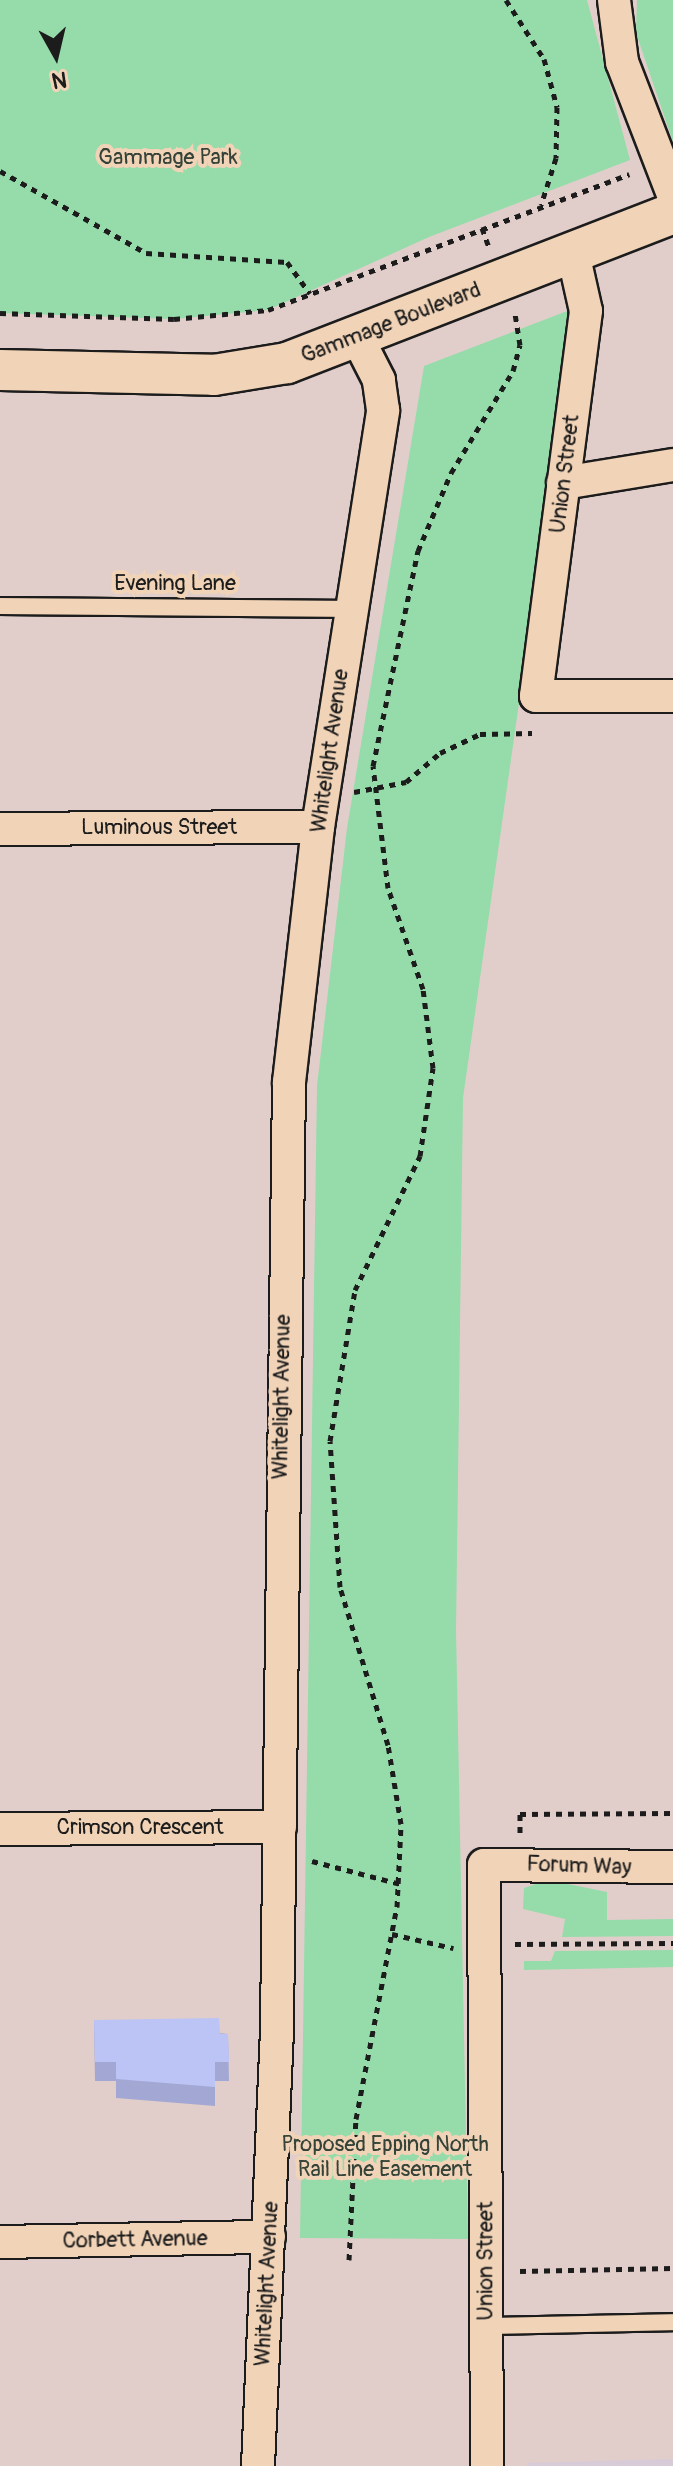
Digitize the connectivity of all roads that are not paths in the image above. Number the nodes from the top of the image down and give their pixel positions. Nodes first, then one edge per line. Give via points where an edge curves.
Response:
1 (614, 0) edge
2 (673, 194) edge
3 (673, 213) edge
4 (573, 253) junction
5 (358, 339) junction
6 (0, 370) edge
7 (673, 465) edge
8 (563, 483) junction
9 (0, 606) edge
10 (350, 609) junction
11 (673, 696) edge
12 (318, 827) junction
13 (0, 829) edge
14 (0, 1829) edge
15 (280, 1843) junction
16 (484, 1865) joint
17 (673, 1867) edge
18 (269, 2237) junction
19 (0, 2242) edge
20 (673, 2322) edge
21 (486, 2326) junction
22 (258, 2466) edge
23 (487, 2466) edge

1 - 2 street via 622,62
3 - 4 street, Gammage Boulevard
4 - 5 street, Gammage Boulevard
4 - 8 street, Union Street via 586,311
5 - 6 street, Gammage Boulevard via 287,363 214,375
5 - 10 street, Whitelight Avenue via 379,380 383,410
7 - 8 street
8 - 11 street, Union Street via 536,696
9 - 10 lane, Evening Lane
10 - 12 street, Whitelight Avenue
12 - 13 street, Luminous Street
12 - 15 street, Whitelight Avenue via 289,1082
14 - 15 street, Crimson Crescent
15 - 18 street, Whitelight Avenue
16 - 17 street, Forum Way
16 - 21 street, Union Street
18 - 19 street, Corbett Avenue
18 - 22 street, Whitelight Avenue
20 - 21 lane
21 - 23 street, Union Street

